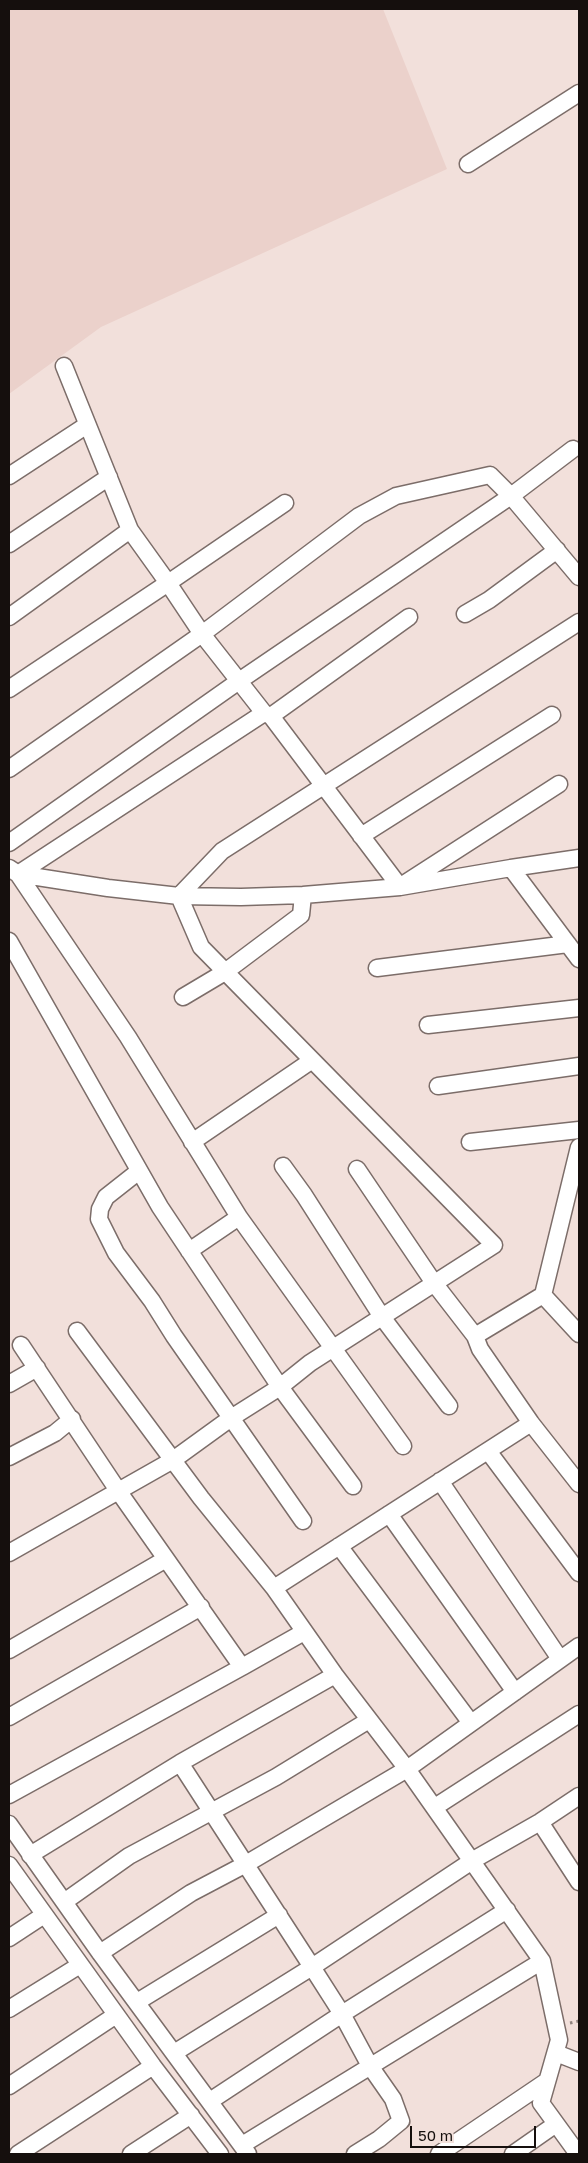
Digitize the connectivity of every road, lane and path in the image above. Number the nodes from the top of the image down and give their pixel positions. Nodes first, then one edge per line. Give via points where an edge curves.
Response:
1 (579, 93) edge
2 (468, 164) dead end
3 (64, 366) dead end
4 (87, 425) junction
5 (573, 449) dead end
6 (9, 476) edge
7 (109, 477) junction
8 (511, 496) junction
9 (285, 503) dead end
10 (130, 530) junction
11 (9, 544) edge
12 (557, 550) junction
13 (579, 577) edge
14 (168, 583) junction
15 (465, 614) dead end
16 (9, 617) edge
17 (409, 617) dead end
18 (579, 622) edge
19 (202, 634) junction
20 (239, 681) junction
21 (9, 689) edge
22 (267, 714) junction
23 (552, 715) dead end
24 (9, 769) edge
25 (559, 784) dead end
26 (323, 785) junction
27 (361, 836) junction
28 (9, 843) edge
29 (579, 858) edge
30 (511, 868) junction
31 (13, 871) edge
32 (400, 886) junction
33 (303, 895) junction
34 (179, 896) junction
35 (9, 941) edge
36 (568, 944) junction
37 (579, 958) edge
38 (377, 968) dead end
39 (225, 972) junction
40 (183, 997) dead end
41 (579, 1008) edge
42 (428, 1025) dead end
43 (311, 1061) junction
44 (579, 1066) edge
45 (438, 1086) dead end
46 (579, 1130) edge
47 (192, 1142) junction
48 (470, 1142) dead end
49 (579, 1147) edge
50 (283, 1166) dead end
51 (357, 1169) dead end
52 (139, 1171) junction
53 (239, 1217) junction
54 (189, 1251) junction
55 (434, 1283) junction
56 (543, 1295) junction
57 (382, 1317) junction
58 (77, 1331) dead end
59 (579, 1334) edge
60 (475, 1336) junction
61 (21, 1345) dead end
62 (333, 1350) junction
63 (37, 1368) junction
64 (9, 1384) edge
65 (280, 1387) junction
66 (449, 1406) dead end
67 (231, 1418) junction
68 (72, 1420) junction
69 (531, 1423) junction
70 (403, 1446) dead end
71 (488, 1451) junction
72 (9, 1457) edge
73 (173, 1460) junction
74 (440, 1481) junction
75 (579, 1484) edge
76 (353, 1486) dead end
77 (118, 1492) junction
78 (389, 1514) junction
79 (303, 1522) dead end
80 (339, 1546) junction
81 (9, 1553) edge
82 (166, 1559) junction
83 (579, 1574) edge
84 (274, 1588) junction
85 (201, 1607) junction
86 (304, 1632) junction
87 (579, 1646) edge
88 (9, 1650) edge
89 (560, 1660) junction
90 (242, 1667) junction
91 (335, 1674) junction
92 (515, 1692) junction
93 (579, 1714) edge
94 (9, 1717) edge
95 (369, 1720) junction
96 (471, 1723) junction
97 (180, 1763) junction
98 (407, 1769) junction
99 (9, 1795) edge
100 (579, 1796) edge
101 (435, 1807) junction
102 (211, 1812) junction
103 (540, 1822) junction
104 (9, 1824) edge
105 (30, 1854) junction
106 (472, 1861) junction
107 (246, 1864) junction
108 (9, 1866) edge
109 (579, 1882) edge
110 (64, 1902) junction
111 (507, 1910) junction
112 (44, 1915) junction
113 (279, 1915) junction
114 (9, 1938) edge
115 (100, 1953) junction
116 (542, 1961) junction
117 (80, 1965) junction
118 (312, 1967) junction
119 (137, 2002) junction
120 (9, 2009) edge
121 (342, 2014) junction
122 (116, 2015) junction
123 (174, 2053) junction
124 (556, 2053) junction
125 (579, 2062) edge
126 (153, 2066) junction
127 (370, 2066) junction
128 (547, 2081) junction
129 (9, 2086) edge
130 (210, 2101) junction
131 (190, 2115) junction
132 (556, 2124) junction
133 (245, 2150) edge
134 (18, 2154) edge
135 (131, 2154) edge
136 (220, 2154) edge
137 (354, 2154) edge
138 (439, 2154) edge
139 (513, 2154) edge
140 (578, 2154) edge

1 - 2 street
3 - 4 street
4 - 6 street
4 - 7 street
5 - 8 street
7 - 10 street
7 - 11 street
8 - 12 street
8 - 19 street via 490,475 396,496 359,516
8 - 20 street
9 - 14 street
10 - 14 street
10 - 16 street
12 - 13 street
12 - 15 street
14 - 19 street
14 - 21 street
17 - 22 street
18 - 26 street
19 - 20 street
19 - 24 street
20 - 22 street
20 - 28 street
22 - 26 street
22 - 31 street
23 - 27 street
25 - 32 street
26 - 27 street
26 - 34 street via 222,851
27 - 32 street
29 - 30 street
30 - 32 street
30 - 36 street
31 - 34 street via 108,888
31 - 47 street via 128,1037
32 - 33 street
33 - 34 street
33 - 39 street via 300,915
34 - 39 street via 201,947
35 - 52 street
36 - 37 street
36 - 38 street
39 - 40 street
39 - 43 street
41 - 42 street
43 - 47 street
43 - 55 street via 494,1245
44 - 45 street
46 - 48 street
47 - 53 street
49 - 56 street
50 - 57 street
51 - 55 street
52 - 54 street
52 - 67 street via 106,1197 98,1219 116,1253
53 - 54 street
53 - 62 street
54 - 65 street
55 - 57 street
55 - 60 street
56 - 59 street
56 - 60 street
57 - 62 street
57 - 66 street
58 - 73 street
60 - 69 street via 480,1349
61 - 63 street
62 - 65 street via 310,1363
62 - 70 street
63 - 64 street
63 - 68 street
65 - 67 street
65 - 76 street
67 - 73 street
67 - 79 street
68 - 72 street via 55,1433
68 - 77 street
69 - 71 street
69 - 75 street
71 - 74 street
71 - 83 street
73 - 77 street
73 - 84 street
74 - 78 street
74 - 89 street
77 - 81 street
77 - 82 street
78 - 80 street
78 - 92 street
80 - 84 street
80 - 96 street
82 - 85 street
82 - 88 street
84 - 86 street
85 - 90 street
85 - 94 street
86 - 90 street
86 - 91 street
87 - 89 street
89 - 92 street
90 - 99 street
91 - 95 street
91 - 97 street
92 - 96 street
93 - 101 street
95 - 98 street
95 - 102 street
96 - 98 street
97 - 102 street
97 - 105 street
98 - 101 street
98 - 107 street
100 - 103 street
101 - 106 street
102 - 107 street
102 - 110 street via 129,1856
103 - 106 street
103 - 109 street
104 - 105 street
105 - 110 street
106 - 111 street
106 - 118 street
107 - 113 street
107 - 115 street via 191,1893
108 - 112 street
110 - 115 street
111 - 116 street
111 - 121 street
112 - 114 street
112 - 117 street
113 - 118 street
113 - 119 street
115 - 119 street
116 - 124 street via 560,2040
116 - 127 street
117 - 120 street
117 - 122 street
118 - 121 street
118 - 123 street
119 - 123 street
121 - 127 street
121 - 130 street
122 - 126 street
122 - 129 street
123 - 130 street
124 - 125 street
124 - 128 street
126 - 131 street
126 - 134 street
127 - 133 street
127 - 137 street via 393,2099 401,2121
128 - 132 street via 541,2103
128 - 138 street
130 - 133 street
131 - 135 street
131 - 136 street
132 - 139 street
132 - 140 street

